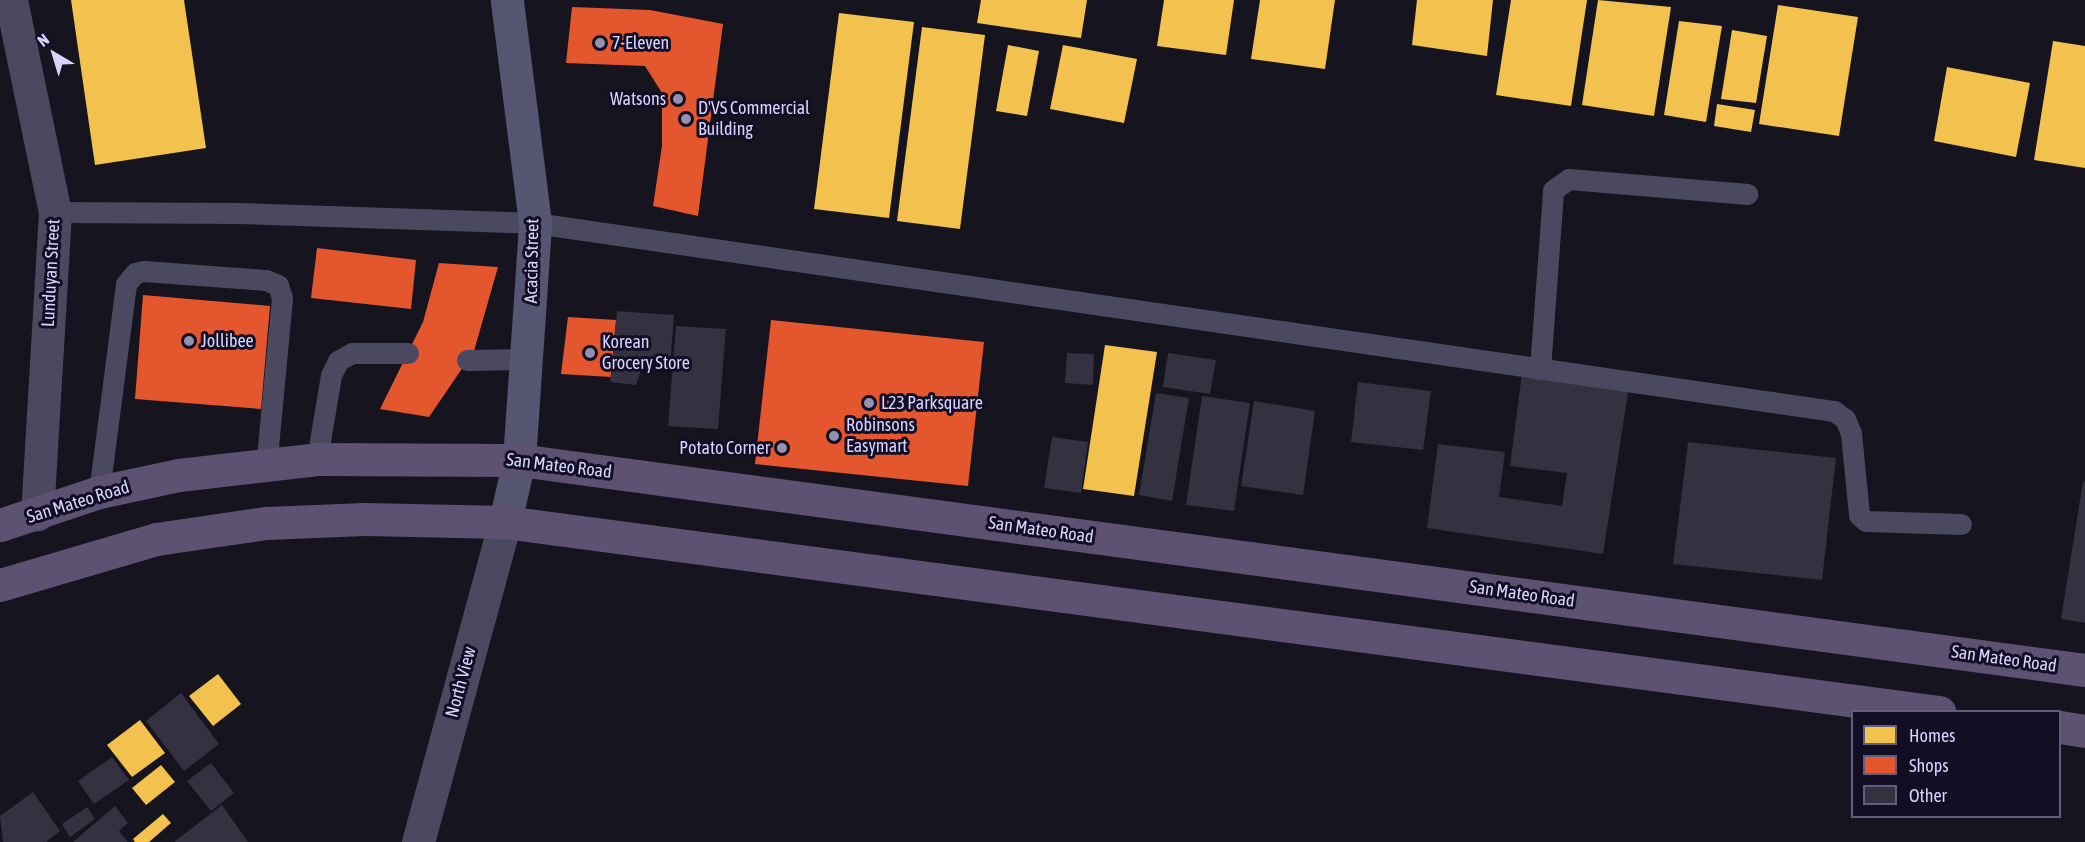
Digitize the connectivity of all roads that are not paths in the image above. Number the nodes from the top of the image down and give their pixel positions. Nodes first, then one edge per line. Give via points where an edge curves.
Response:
1 (11, 0) edge
2 (507, 0) edge
3 (1747, 194) dead end
4 (55, 212) junction
5 (535, 223) junction
6 (408, 353) dead end
7 (529, 359) junction
8 (467, 360) dead end
9 (1540, 369) junction
10 (317, 459) junction
11 (519, 460) junction
12 (266, 466) junction
13 (99, 492) junction
14 (37, 514) junction
15 (506, 522) junction
16 (1961, 524) dead end
17 (0, 525) edge
18 (0, 585) edge
19 (2085, 670) edge
20 (1931, 710) edge
21 (2061, 728) edge
22 (2085, 731) edge
23 (417, 842) edge

1 - 4 street, Lunduyan Street
2 - 5 street, Acacia Street
3 - 9 lane via 1569,179 1553,190
4 - 5 lane via 239,213
4 - 14 street, Lunduyan Street
5 - 7 street, Acacia Street
5 - 9 lane
6 - 10 lane via 352,353 338,361 331,375
7 - 8 lane
7 - 11 street, Acacia Street
9 - 16 lane via 1834,411 1845,419 1851,433 1858,515 1866,521
10 - 11 main road, San Mateo Road
10 - 12 main road, San Mateo Road
11 - 15 street, Acacia Street
11 - 19 main road, San Mateo Road
12 - 13 main road, San Mateo Road via 179,475
12 - 13 lane via 282,298 278,285 266,280 144,271 135,273 126,284
13 - 14 main road, San Mateo Road
14 - 17 main road, San Mateo Road
15 - 18 main road via 365,519 266,523 156,539
15 - 20 main road
15 - 23 street, North View
21 - 22 main road

